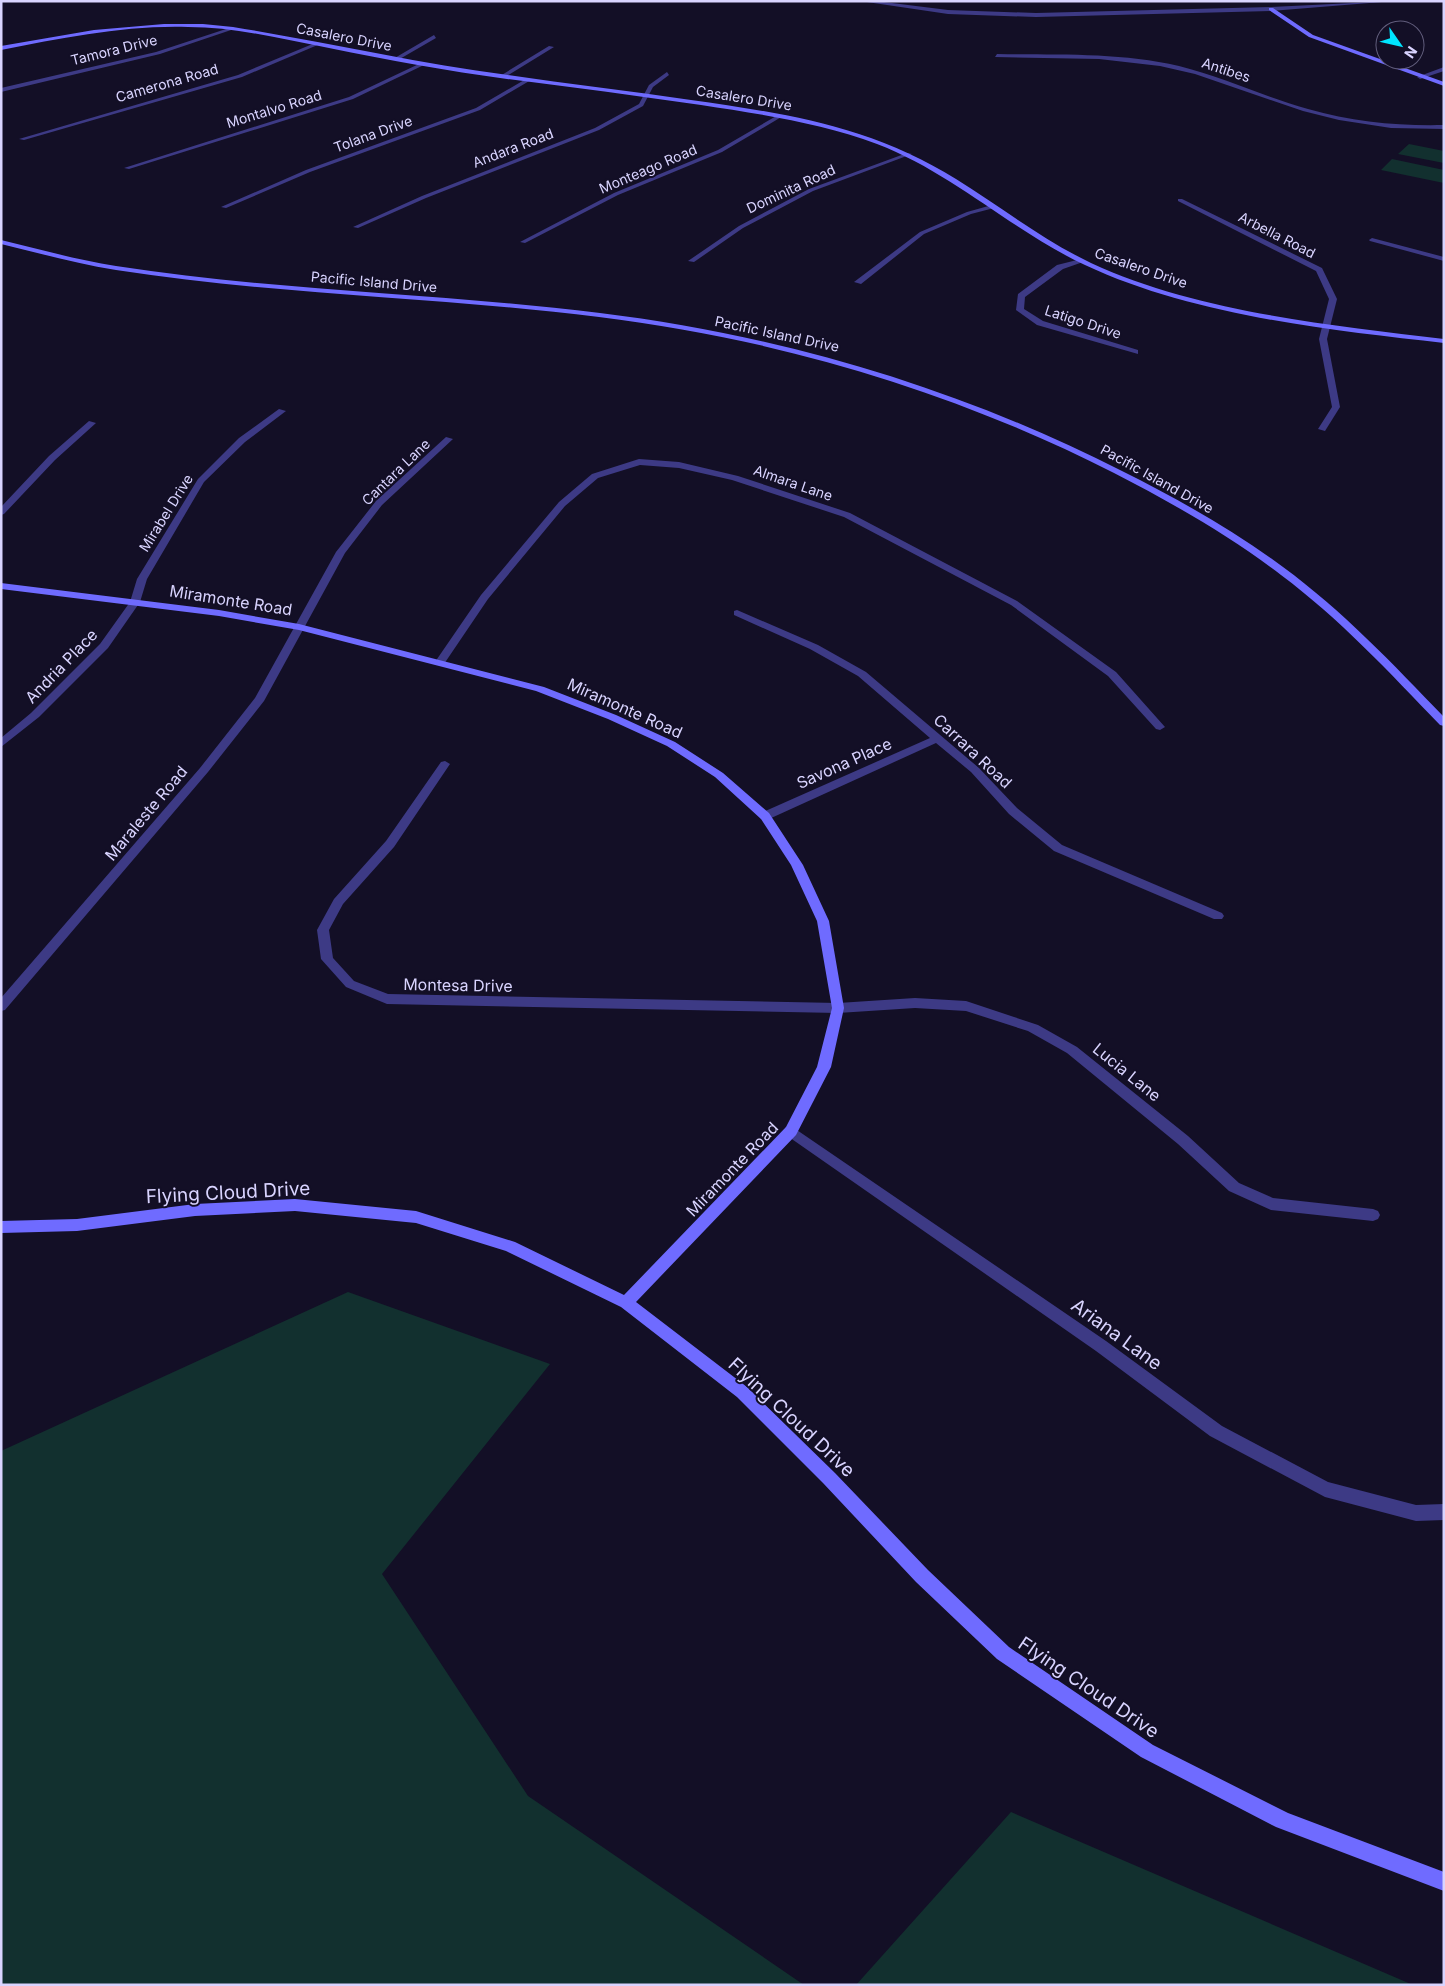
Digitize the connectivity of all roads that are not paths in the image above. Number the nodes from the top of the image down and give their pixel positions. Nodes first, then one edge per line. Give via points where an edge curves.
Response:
1 (862, 1) edge
2 (1392, 1) edge
3 (1375, 2) edge
4 (1271, 9) junction
5 (230, 29) junction
6 (434, 37) dead end
7 (317, 44) junction
8 (551, 47) dead end
9 (1, 48) edge
10 (997, 56) dead end
11 (396, 59) junction
12 (423, 64) junction
13 (1444, 69) edge
14 (666, 74) dead end
15 (503, 76) junction
16 (1420, 77) junction
17 (528, 80) junction
18 (1444, 84) edge
19 (1, 90) edge
20 (647, 96) junction
21 (780, 116) junction
22 (1444, 127) edge
23 (22, 139) dead end
24 (909, 154) junction
25 (127, 168) dead end
26 (1180, 200) dead end
27 (224, 207) dead end
28 (992, 207) junction
29 (356, 228) dead end
30 (1372, 240) dead end
31 (1, 242) edge
32 (523, 242) dead end
33 (1444, 259) edge
34 (692, 261) dead end
35 (1081, 261) junction
36 (858, 282) dead end
37 (1326, 327) junction
38 (1444, 341) edge
39 (1135, 352) dead end
40 (282, 411) dead end
41 (92, 423) dead end
42 (1322, 429) dead end
43 (450, 439) dead end
44 (1, 512) edge
45 (1, 586) edge
46 (135, 602) junction
47 (737, 614) dead end
48 (299, 627) junction
49 (440, 662) junction
50 (1444, 724) edge
51 (1160, 727) dead end
52 (936, 739) junction
53 (1, 744) edge
54 (445, 764) dead end
55 (764, 816) junction
56 (1218, 916) dead end
57 (1, 1008) edge
58 (838, 1008) junction
59 (791, 1131) junction
60 (1374, 1215) dead end
61 (1, 1227) edge
62 (626, 1303) junction
63 (1444, 1512) edge
64 (1444, 1882) edge

1 - 4 street via 948,12 1036,14
2 - 3 street
3 - 4 street
4 - 16 street via 1311,36
5 - 7 street, Casalero Drive
5 - 9 street, Casalero Drive via 191,25 137,26 89,31
5 - 19 street, Tamora Drive via 158,53
6 - 11 street
7 - 11 street, Casalero Drive
7 - 23 street, Camerona Road via 240,76
8 - 15 street
10 - 22 street, Antibes via 1115,58 1161,64 1341,119 1385,126
11 - 12 street, Casalero Drive
12 - 15 street, Casalero Drive
12 - 25 street, Montalvo Road via 351,98
13 - 16 street
14 - 20 street, Andara Road via 651,86
15 - 17 street, Casalero Drive
16 - 18 street
17 - 20 street, Casalero Drive
17 - 27 street, Tolana Drive via 478,109 308,171
20 - 21 street, Casalero Drive
20 - 29 street, Andara Road via 642,104 597,129 432,194
21 - 24 street, Casalero Drive via 846,132
21 - 32 street, Monteago Road via 720,151 616,194
24 - 28 street, Casalero Drive
24 - 34 street, Dominita Road via 811,190 741,227
26 - 37 street, Arbella Road via 1319,270 1333,299
28 - 35 street, Casalero Drive
28 - 36 street via 922,232
30 - 33 street
31 - 50 street, Pacific Island Drive via 112,267 205,280 603,316 799,351 893,377 1044,437 1187,509 1259,555 1321,601
35 - 37 street, Casalero Drive via 1180,296
35 - 39 street, Latigo Drive via 1060,267 1021,296 1020,310 1040,324
37 - 38 street, Casalero Drive
37 - 42 street, Arbella Road via 1323,339 1336,408
40 - 46 street, Mirabel Drive via 242,440 201,481 142,579
41 - 44 street via 52,458
43 - 48 street, Cantara Lane via 379,503 341,552
45 - 46 street, Miramonte Road
46 - 48 street, Miramonte Road
46 - 53 street, Andria Place via 104,646
47 - 52 street, Carrara Road via 814,648 862,674
48 - 49 street, Miramonte Road
48 - 57 street, Maraleste Road via 260,699 204,770
49 - 51 street, Almara Lane via 496,583 562,504 595,476 639,462 679,465 735,478 847,515 967,577 1014,603 1112,674
49 - 55 street, Miramonte Road via 540,689 671,744 719,775
52 - 55 street, Savona Place
52 - 56 street, Carrara Road via 975,770 1013,811 1058,848
54 - 58 street, Montesa Drive via 390,844 338,902 323,930 327,959 350,984 388,1000
55 - 58 street, Miramonte Road via 797,865 823,921
58 - 59 street, Miramonte Road via 824,1067
58 - 60 street, Lucia Lane via 915,1003 966,1006 1034,1028 1072,1050 1183,1140 1234,1187 1271,1204
59 - 62 street, Miramonte Road
59 - 63 street, Ariana Lane via 1101,1346 1216,1431 1325,1489 1416,1513
61 - 62 street, Flying Cloud Drive via 77,1225 195,1210 295,1204 416,1217 510,1246
62 - 64 street, Flying Cloud Drive via 742,1392 922,1576 1003,1653 1147,1751 1283,1820

